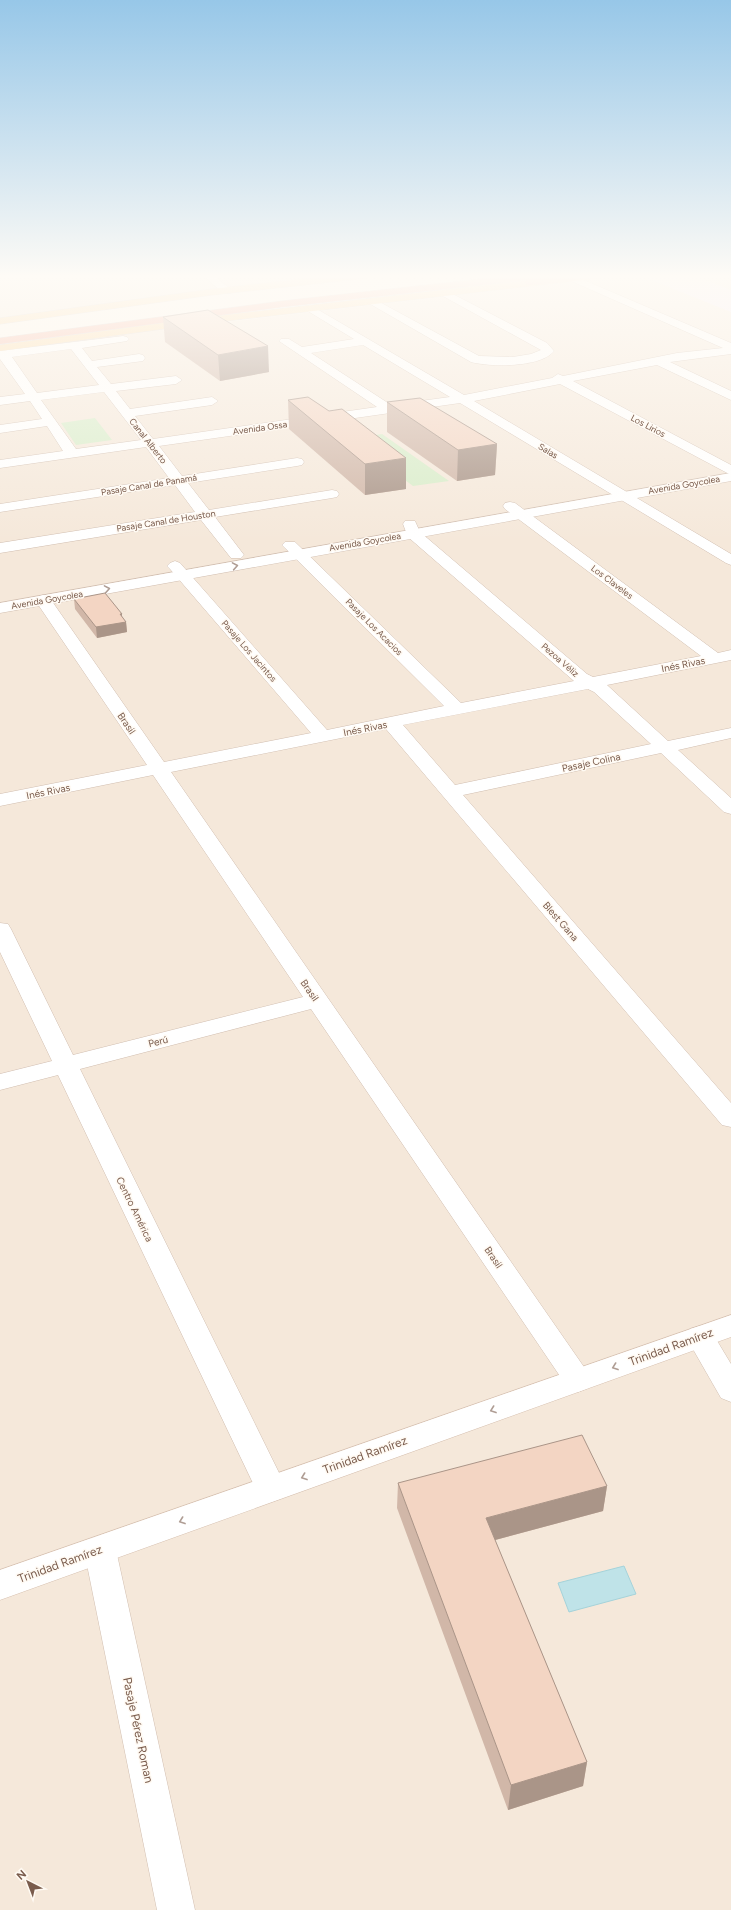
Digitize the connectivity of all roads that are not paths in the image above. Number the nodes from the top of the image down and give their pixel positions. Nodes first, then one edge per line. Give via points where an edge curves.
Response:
1 (7, 364) edge
2 (94, 364) edge
3 (320, 364) edge
4 (404, 364) edge
5 (531, 364) edge
6 (644, 364) edge
7 (665, 364) edge
8 (88, 365) joint
9 (176, 380) dead end
10 (562, 381) junction
11 (107, 388) junction
12 (731, 396) edge
13 (33, 397) junction
14 (463, 399) junction
15 (212, 401) dead end
16 (0, 402) edge
17 (390, 410) junction
18 (126, 413) junction
19 (50, 422) junction
20 (0, 429) edge
21 (150, 444) junction
22 (72, 454) junction
23 (297, 462) dead end
24 (0, 464) edge
25 (730, 472) edge
26 (178, 481) junction
27 (617, 492) junction
28 (332, 494) dead end
29 (0, 508) edge
30 (516, 510) junction
31 (205, 515) junction
32 (412, 529) junction
33 (0, 548) edge
34 (295, 550) junction
35 (236, 555) junction
36 (729, 558) edge
37 (178, 571) junction
38 (0, 596) edge
39 (43, 600) junction
40 (0, 608) edge
41 (723, 657) edge
42 (591, 683) junction
43 (457, 709) junction
44 (390, 723) junction
45 (731, 733) edge
46 (323, 736) junction
47 (664, 747) junction
48 (158, 769) junction
49 (450, 792) junction
50 (0, 800) edge
51 (731, 808) edge
52 (0, 929) edge
53 (317, 1000) junction
54 (65, 1065) junction
55 (0, 1082) edge
56 (731, 1119) edge
57 (731, 1326) edge
58 (700, 1337) junction
59 (578, 1380) junction
60 (731, 1390) edge
61 (270, 1489) junction
62 (100, 1550) junction
63 (0, 1585) edge
64 (176, 1910) edge

1 - 13 street via 11,374
2 - 8 street
3 - 17 street
4 - 14 street, Salas
5 - 10 street, Los Lirios
6 - 10 street, Avenida Ossa
7 - 12 street
8 - 11 street, Canal Alberto
9 - 11 street
10 - 14 street, Avenida Ossa
10 - 25 street, Los Lirios
11 - 13 street
11 - 18 street, Canal Alberto
13 - 16 street
13 - 19 street
14 - 17 street, Avenida Ossa
14 - 27 street, Salas
15 - 18 street
17 - 21 street, Avenida Ossa
18 - 21 street, Canal Alberto
19 - 20 street
19 - 22 street
21 - 22 street, Avenida Ossa
21 - 26 street, Canal Alberto
22 - 24 street, Avenida Ossa
23 - 26 street, Pasaje Canal de Panamá
25 - 27 street, Avenida Goycolea
26 - 29 street, Pasaje Canal de Panamá
26 - 31 street, Canal Alberto
27 - 30 street, Avenida Goycolea
27 - 36 street, Salas
28 - 31 street, Pasaje Canal de Houston
30 - 32 street, Avenida Goycolea
30 - 41 street, Los Claveles
31 - 33 street, Pasaje Canal de Houston
31 - 35 street, Canal Alberto
32 - 34 street, Avenida Goycolea
32 - 42 street, Pezoa Véliz via 581,678
34 - 35 street, Avenida Goycolea
37 -> 34 street, Avenida Goycolea
34 - 43 street, Pasaje Los Acacios
35 - 37 street, Avenida Goycolea
37 - 38 street, Avenida Goycolea
39 -> 37 street, Avenida Goycolea
37 - 46 street, Pasaje Los Jacintos
39 - 40 street, Avenida Goycolea
39 - 48 street, Brasil
41 - 42 street, Inés Rivas
42 - 43 street, Inés Rivas
42 - 47 street, Pezoa Véliz via 600,688
43 - 44 street, Inés Rivas
44 - 46 street, Inés Rivas
44 - 49 street, Blest Gana
45 - 47 street, Pasaje Colina
46 - 48 street, Inés Rivas
47 - 49 street, Pasaje Colina
47 - 51 street, Pezoa Véliz
48 - 50 street, Inés Rivas
48 - 53 street, Brasil
49 - 56 street, Blest Gana
52 - 54 street, Centro América
53 - 54 street, Perú
53 - 59 street, Brasil
54 - 55 street, Perú
54 - 61 street, Centro América
57 - 58 street, Trinidad Ramírez
58 -> 59 street, Trinidad Ramírez
58 - 60 street
59 -> 61 street, Trinidad Ramírez
61 -> 62 street, Trinidad Ramírez
62 - 63 street, Trinidad Ramírez
62 - 64 street, Pasaje Pérez Roman

